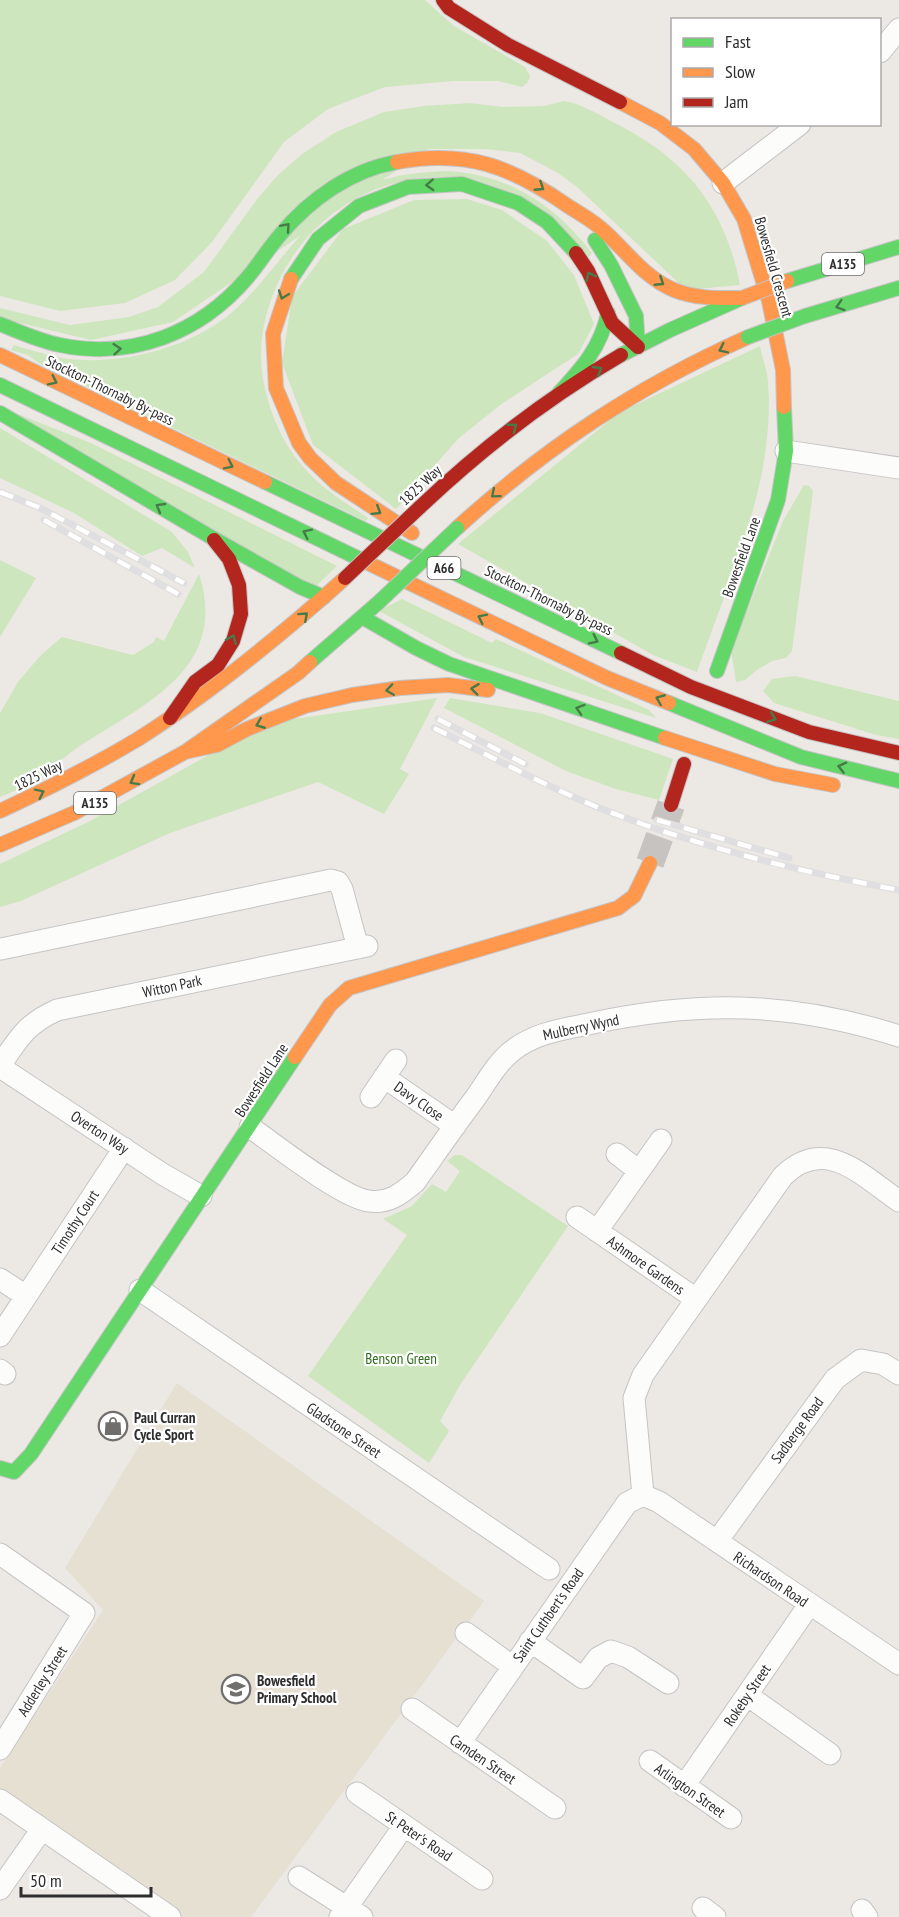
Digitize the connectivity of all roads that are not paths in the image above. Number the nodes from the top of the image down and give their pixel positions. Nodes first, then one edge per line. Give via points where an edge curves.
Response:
1 (443, 0) edge
2 (899, 29) edge
3 (881, 50) edge
4 (797, 126) edge
5 (723, 183) junction
6 (568, 206) junction
7 (899, 247) edge
8 (899, 288) edge
9 (742, 298) junction
10 (608, 313) junction
11 (0, 324) edge
12 (640, 351) junction
13 (0, 355) edge
14 (0, 384) edge
15 (559, 393) junction
16 (0, 413) edge
17 (786, 451) junction
18 (899, 468) edge
19 (211, 537) junction
20 (329, 600) junction
21 (358, 614) junction
22 (559, 624) junction
23 (717, 671) dead end
24 (543, 697) junction
25 (170, 718) junction
26 (185, 752) junction
27 (899, 753) edge
28 (684, 764) dead end
29 (899, 781) edge
30 (843, 788) dead end
31 (671, 805) tunnel mouth
32 (0, 811) edge
33 (0, 845) edge
34 (650, 863) tunnel mouth
35 (0, 949) edge
36 (899, 1036) edge
37 (0, 1066) edge
38 (370, 1097) dead end
39 (455, 1126) junction
40 (250, 1127) junction
41 (661, 1140) dead end
42 (124, 1148) junction
43 (617, 1154) dead end
44 (639, 1170) junction
45 (201, 1197) junction
46 (899, 1201) edge
47 (577, 1217) dead end
48 (597, 1231) junction
49 (0, 1279) edge
50 (140, 1290) junction
51 (26, 1296) junction
52 (696, 1299) junction
53 (0, 1336) edge
54 (899, 1374) edge
55 (0, 1468) edge
56 (643, 1495) junction
57 (717, 1541) junction
58 (0, 1554) edge
59 (549, 1569) dead end
60 (809, 1605) junction
61 (466, 1633) dead end
62 (530, 1641) junction
63 (899, 1664) edge
64 (512, 1666) junction
65 (668, 1683) dead end
66 (747, 1695) junction
67 (412, 1709) dead end
68 (460, 1743) junction
69 (0, 1749) edge
70 (830, 1754) dead end
71 (650, 1761) dead end
72 (684, 1786) junction
73 (357, 1793) dead end
74 (0, 1800) edge
75 (555, 1808) dead end
76 (731, 1818) dead end
77 (404, 1826) junction
78 (42, 1829) junction
79 (299, 1877) dead end
80 (482, 1879) dead end
81 (0, 1889) edge
82 (350, 1914) edge
83 (170, 1917) edge

1 - 5 main road, Bowesfield Crescent via 449,8 508,45 660,123 694,149
2 - 3 street
4 - 5 street
5 - 17 main road, Bowesfield Crescent via 744,219 769,301 783,370
6 -> 9 main road via 602,228 641,268 675,291 692,297
11 -> 6 main road via 61,345 89,350 141,346 164,339 189,328 227,301 281,232 326,191 390,163 461,158 490,164 536,183
6 - 12 main road via 611,265 636,316
7 - 9 main road, 1825 Way / A135, bridge
8 -> 21 main road, A135, bridge via 805,316 652,378 508,482 379,602
9 - 12 main road, 1825 Way / A135 via 686,322
10 - 12 main road, A66 via 615,328
10 - 15 main road, A135 via 600,344
10 -> 22 main road, A66 via 585,265 555,229 537,215 518,202 485,190 428,184 361,204 324,231 285,288 274,333 273,356 280,401 299,443 321,470 348,493
15 -> 12 main road, 1825 Way / A135
13 -> 22 main road, Stockton-Thornaby By-pass / A66
29 -> 14 main road, A66 via 801,757 607,678
20 -> 15 main road, 1825 Way / A135, bridge via 345,578 468,463
19 -> 16 main road
17 - 18 street
17 - 23 main road, Bowesfield Lane via 778,500
19 - 20 main road
25 -> 19 main road via 195,682 218,665 233,641 241,614 239,585 229,559
25 -> 20 main road, 1825 Way / A135
21 - 24 main road via 449,664
21 - 26 main road, A135 via 292,678
22 -> 27 main road, Stockton-Thornaby By-pass / A66 via 692,687 809,732
24 -> 26 main road via 448,686 352,695 305,706 217,745
30 -> 24 main road via 775,774
32 -> 25 main road, 1825 Way / A135 via 41,794
26 -> 33 main road, A135 via 74,813
28 - 31 main road
34 - 40 main road, Bowesfield Lane via 634,896 618,908 349,988 330,1005
35 - 37 street, Witton Park via 331,880 342,889 362,947 57,1010 31,1024
36 - 39 street, Mulberry Wynd via 837,1018 754,1007 709,1007 610,1019 548,1033 521,1044 500,1062
37 - 42 street, Overton Way
38 - 39 street, Davy Close via 390,1068
39 - 40 street, Mulberry Wynd via 415,1182 399,1196 372,1202 343,1191
40 - 45 main road, Bowesfield Lane
41 - 44 street, Ashmore Gardens
42 - 45 street, Overton Way
42 - 51 street, Timothy Court
43 - 44 street
44 - 48 street, Ashmore Gardens
45 - 50 main road, Bowesfield Lane
46 - 52 street via 837,1160 821,1157 794,1165
47 - 48 street, Ashmore Gardens
48 - 52 street, Ashmore Gardens
49 - 51 street
50 - 55 main road, Bowesfield Lane via 31,1454 14,1472
50 - 59 street, Gladstone Street
51 - 53 street, Timothy Court
52 - 56 street via 643,1375 634,1398
54 - 57 street, Sadberge Road via 883,1364 861,1360 835,1379
56 - 57 street, Richardson Road
56 - 62 street, Saint Cuthbert's Road via 627,1503
57 - 60 street, Richardson Road
58 - 69 street, Adderley Street via 84,1613
60 - 63 street, Richardson Road
60 - 66 street, Rokeby Street
61 - 64 street
62 - 64 street, Saint Cuthbert's Road
62 - 65 street via 583,1678 598,1658 611,1651
64 - 68 street, Saint Cuthbert's Road
66 - 70 street
66 - 72 street, Rokeby Street
67 - 68 street, Camden Street
68 - 75 street, Camden Street
71 - 72 street, Arlington Street
72 - 76 street, Arlington Street
73 - 77 street, St Peter's Road
74 - 78 street
77 - 80 street, St Peter's Road
77 - 82 street
78 - 81 street
78 - 83 street
79 - 82 street

